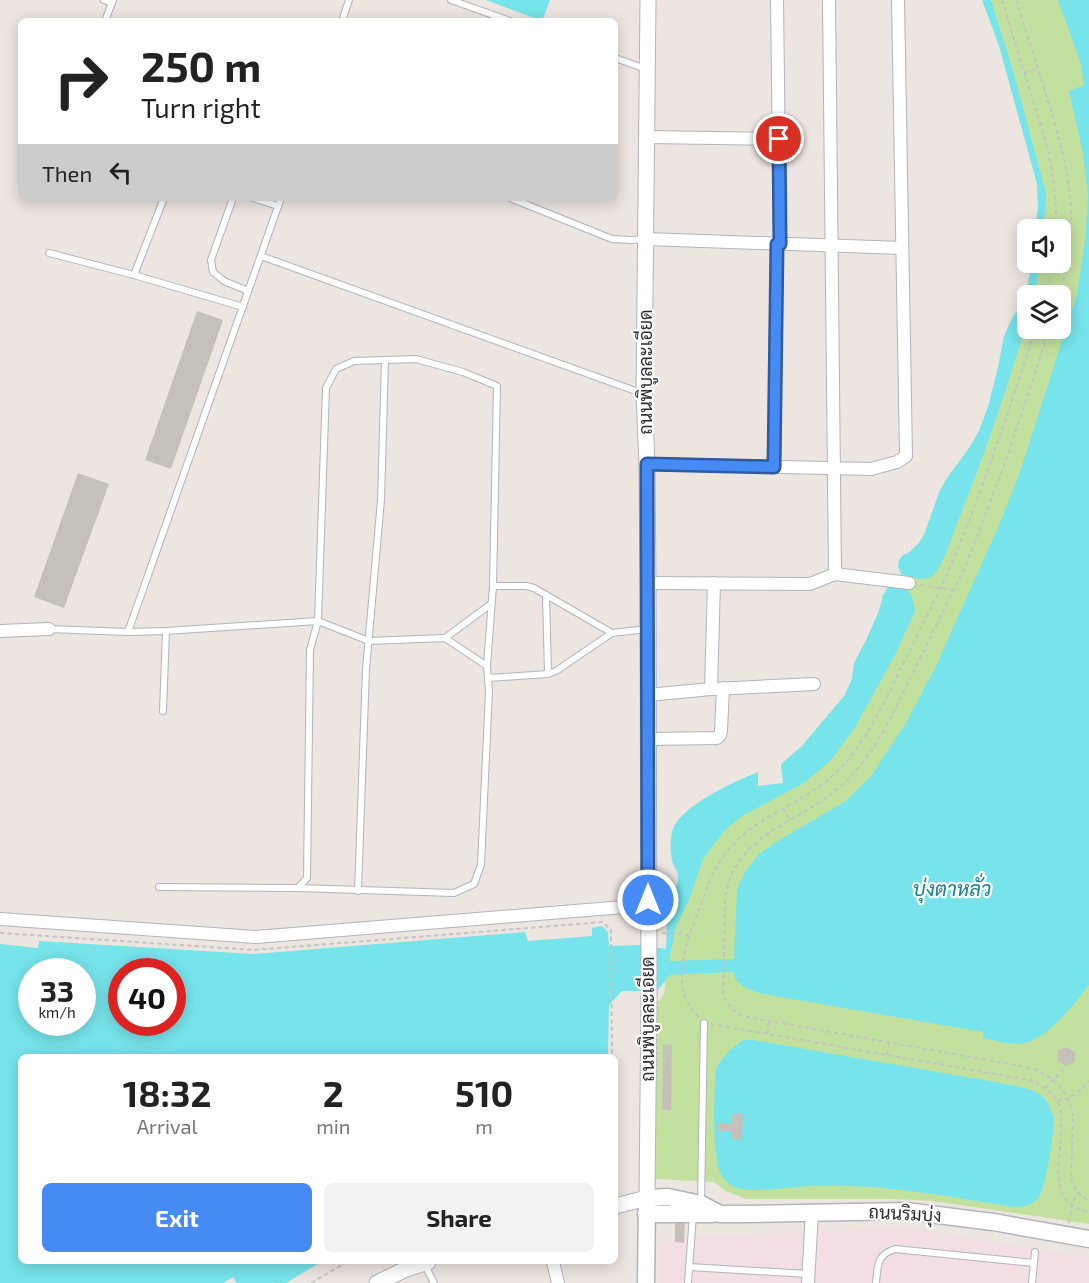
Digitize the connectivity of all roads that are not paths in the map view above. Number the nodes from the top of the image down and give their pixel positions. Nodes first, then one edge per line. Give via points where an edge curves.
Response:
1 (104, 0) edge
2 (349, 0) edge
3 (451, 0) edge
4 (648, 0) edge
5 (777, 0) edge
6 (829, 0) edge
7 (898, 0) edge
8 (113, 2) edge
9 (106, 18) edge
10 (343, 18) edge
11 (502, 18) edge
12 (618, 59) edge
13 (647, 70) junction
14 (646, 137) junction
15 (779, 139) junction
16 (163, 201) edge
17 (232, 201) edge
18 (262, 201) edge
19 (280, 201) edge
20 (517, 201) edge
21 (278, 206) junction
22 (646, 239) junction
23 (778, 244) junction
24 (832, 245) junction
25 (902, 248) junction
26 (49, 253) dead end
27 (261, 256) junction
28 (134, 275) junction
29 (248, 291) junction
30 (243, 307) junction
31 (385, 360) junction
32 (644, 394) junction
33 (647, 464) junction
34 (774, 467) junction
35 (834, 468) junction
36 (835, 574) junction
37 (648, 583) junction
38 (714, 583) junction
39 (909, 583) road end
40 (493, 586) junction
41 (546, 595) junction
42 (491, 604) junction
43 (318, 621) junction
44 (648, 628) junction
45 (49, 629) joint
46 (0, 631) edge
47 (166, 631) junction
48 (128, 632) junction
49 (612, 633) junction
50 (445, 638) junction
51 (369, 640) junction
52 (487, 666) junction
53 (548, 674) junction
54 (488, 678) junction
55 (814, 684) dead end
56 (717, 688) junction
57 (648, 695) junction
58 (163, 711) dead end
59 (648, 739) junction
60 (159, 887) dead end
61 (298, 888) junction
62 (358, 891) junction
63 (648, 905) junction
64 (0, 919) edge
65 (704, 1023) road end
66 (618, 1206) edge
67 (647, 1206) junction
68 (697, 1209) junction
69 (812, 1212) junction
70 (1089, 1239) edge
71 (1035, 1252) dead end
72 (1034, 1263) junction
73 (420, 1264) edge
74 (427, 1264) edge
75 (553, 1264) edge
76 (689, 1267) junction
77 (808, 1278) edge
78 (377, 1283) edge
79 (434, 1283) edge
80 (558, 1283) edge
81 (646, 1283) edge
82 (688, 1283) edge
83 (876, 1283) edge
84 (1032, 1283) edge

1 - 8 lane
2 - 10 lane
3 - 11 lane
4 - 13 street, ถนนพิบูลละเอียด
5 - 15 street
6 - 24 street
7 - 25 street
8 - 9 lane
12 - 13 lane
13 - 14 street, ถนนพิบูลละเอียด
14 - 15 street
14 - 22 street, ถนนพิบูลละเอียด
15 - 23 street
16 - 28 lane
17 - 29 lane via 211,260 213,273
18 - 21 lane
19 - 21 lane
20 - 22 lane via 612,239
21 - 27 lane
22 - 23 street
22 - 32 street, ถนนพิบูลละเอียด
23 - 24 street
23 - 34 street
24 - 25 street
24 - 35 street
25 - 35 street via 906,456 871,469
26 - 28 lane
27 - 29 lane
27 - 32 lane
28 - 30 lane
29 - 30 lane
30 - 48 lane
31 - 40 lane via 416,359 497,386
31 - 43 lane via 354,361 336,369 326,388
31 - 51 lane via 381,500
32 - 33 street, ถนนพิบูลละเอียด
33 - 34 street
33 - 37 street, ถนนพิบูลละเอียด
34 - 35 street
35 - 36 street
36 - 38 street via 810,584
36 - 39 street
37 - 38 street
37 - 44 street, ถนนพิบูลละเอียด
38 - 56 street
40 - 41 lane via 526,586
40 - 42 lane
41 - 49 lane
41 - 53 lane
42 - 50 lane
42 - 52 lane
43 - 47 lane
43 - 51 lane
43 - 61 lane via 310,650 307,878
44 - 49 lane
44 - 57 street, ถนนพิบูลละเอียด
45 - 46 street
45 - 48 lane
47 - 48 lane
47 - 58 lane
49 - 53 lane
50 - 51 lane
50 - 52 lane
51 - 62 lane
52 - 54 lane
53 - 54 lane
54 - 62 lane via 481,865 474,884 454,893
55 - 56 street
56 - 57 street
56 - 59 street via 721,731 717,738
57 - 59 street, ถนนพิบูลละเอียด
59 - 63 street, ถนนพิบูลละเอียด
60 - 61 lane
61 - 62 lane
63 - 64 street via 256,937
63 - 67 street, ถนนพิบูลละเอียด
65 - 68 lane
66 - 67 street, ถนนริมบุ่ง
67 - 68 main road, ถนนริมบุ่ง via 668,1197
67 - 81 main road, ถนนพิบูลละเอียด
68 - 69 main road, ถนนริมบุ่ง via 744,1215
68 - 76 lane
69 - 70 main road, ถนนริมบุ่ง via 906,1211
69 - 77 street
71 - 72 lane
72 - 83 lane via 895,1249 880,1258
72 - 84 lane
73 - 78 street
74 - 79 lane
75 - 80 street
76 - 77 lane
76 - 82 lane

